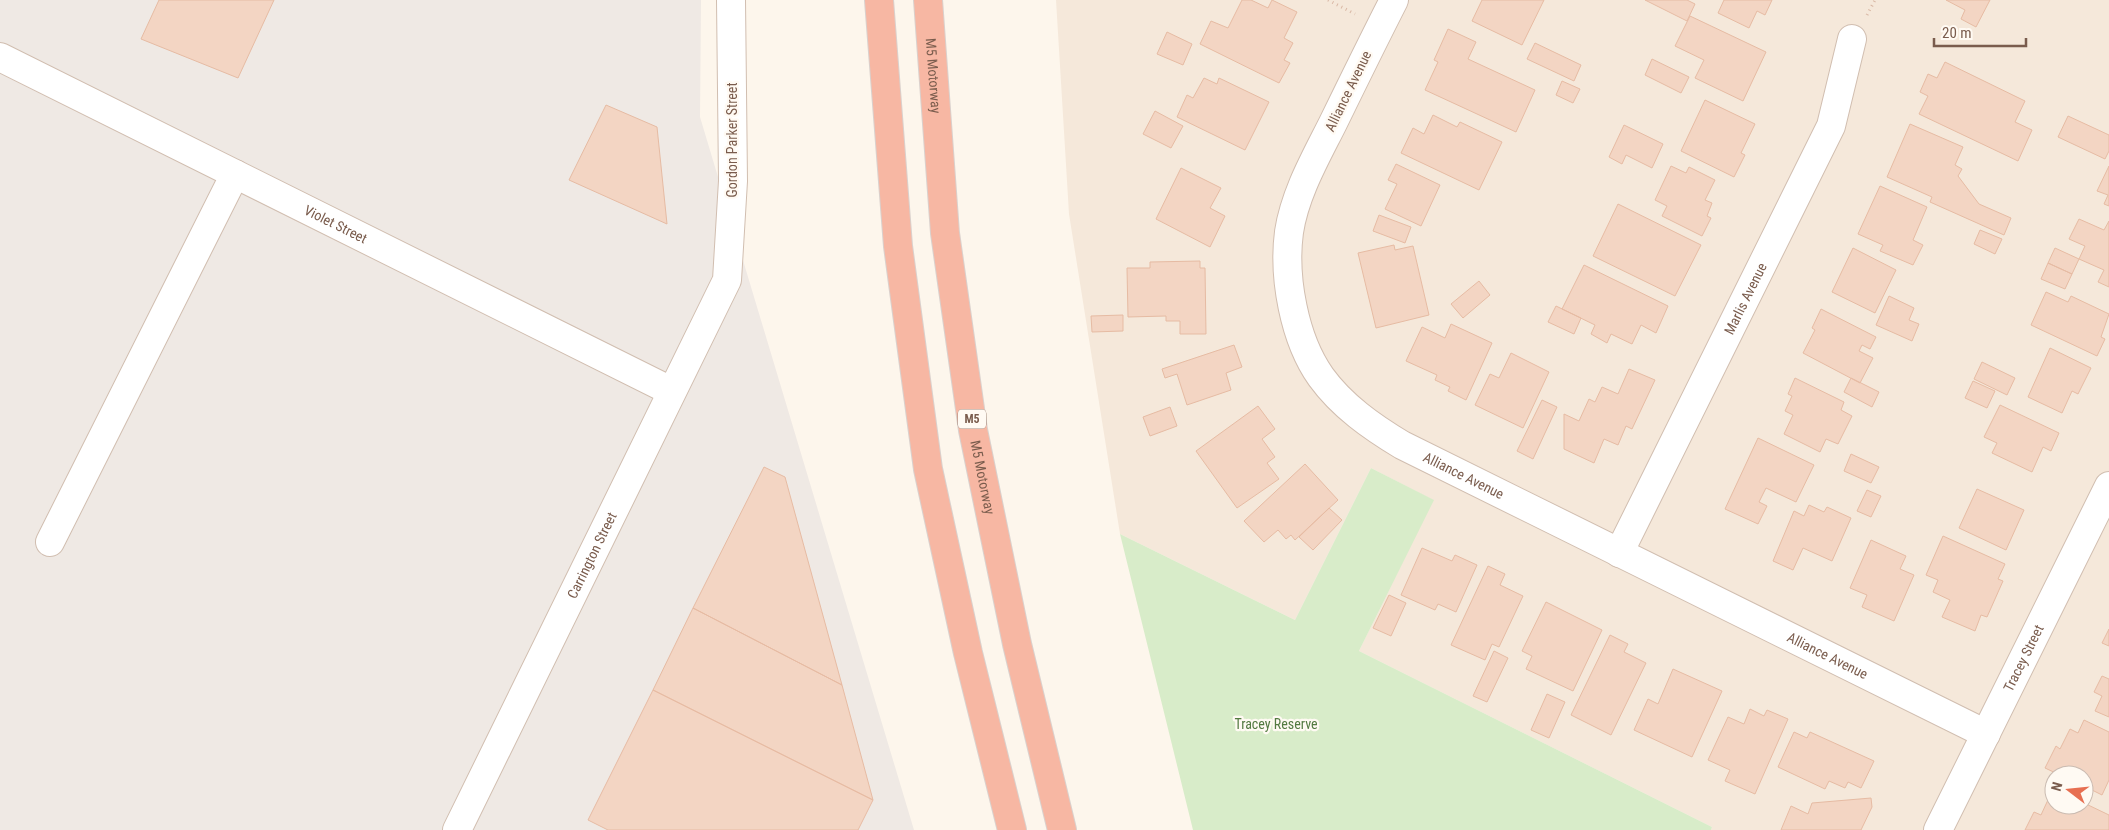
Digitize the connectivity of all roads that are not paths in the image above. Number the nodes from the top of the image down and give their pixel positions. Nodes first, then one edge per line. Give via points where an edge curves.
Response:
1 (731, 0) edge
2 (879, 0) edge
3 (928, 0) edge
4 (1394, 0) edge
5 (1852, 39) dead end
6 (0, 57) edge
7 (235, 174) junction
8 (727, 280) joint
9 (671, 392) junction
10 (2109, 486) edge
11 (50, 542) dead end
12 (1619, 553) junction
13 (1986, 734) junction
14 (457, 830) edge
15 (1012, 830) edge
16 (1062, 830) edge
17 (1938, 830) edge

1 - 8 street, Gordon Parker Street via 733,181
2 - 15 highway via 898,246 928,469 968,653
3 - 16 highway, M5 Motorway / M5 via 945,233 974,430 1017,644
4 - 12 street, Alliance Avenue via 1299,195 1287,266 1292,305 1303,340 1321,376 1372,428
5 - 12 street, Marlis Avenue via 1831,126
6 - 7 street, Violet Street
7 - 9 street, Violet Street
7 - 11 street
8 - 9 street, Carrington Street
9 - 14 street, Carrington Street
10 - 13 street, Tracey Street
12 - 13 street, Alliance Avenue
13 - 17 street, Tracey Street

